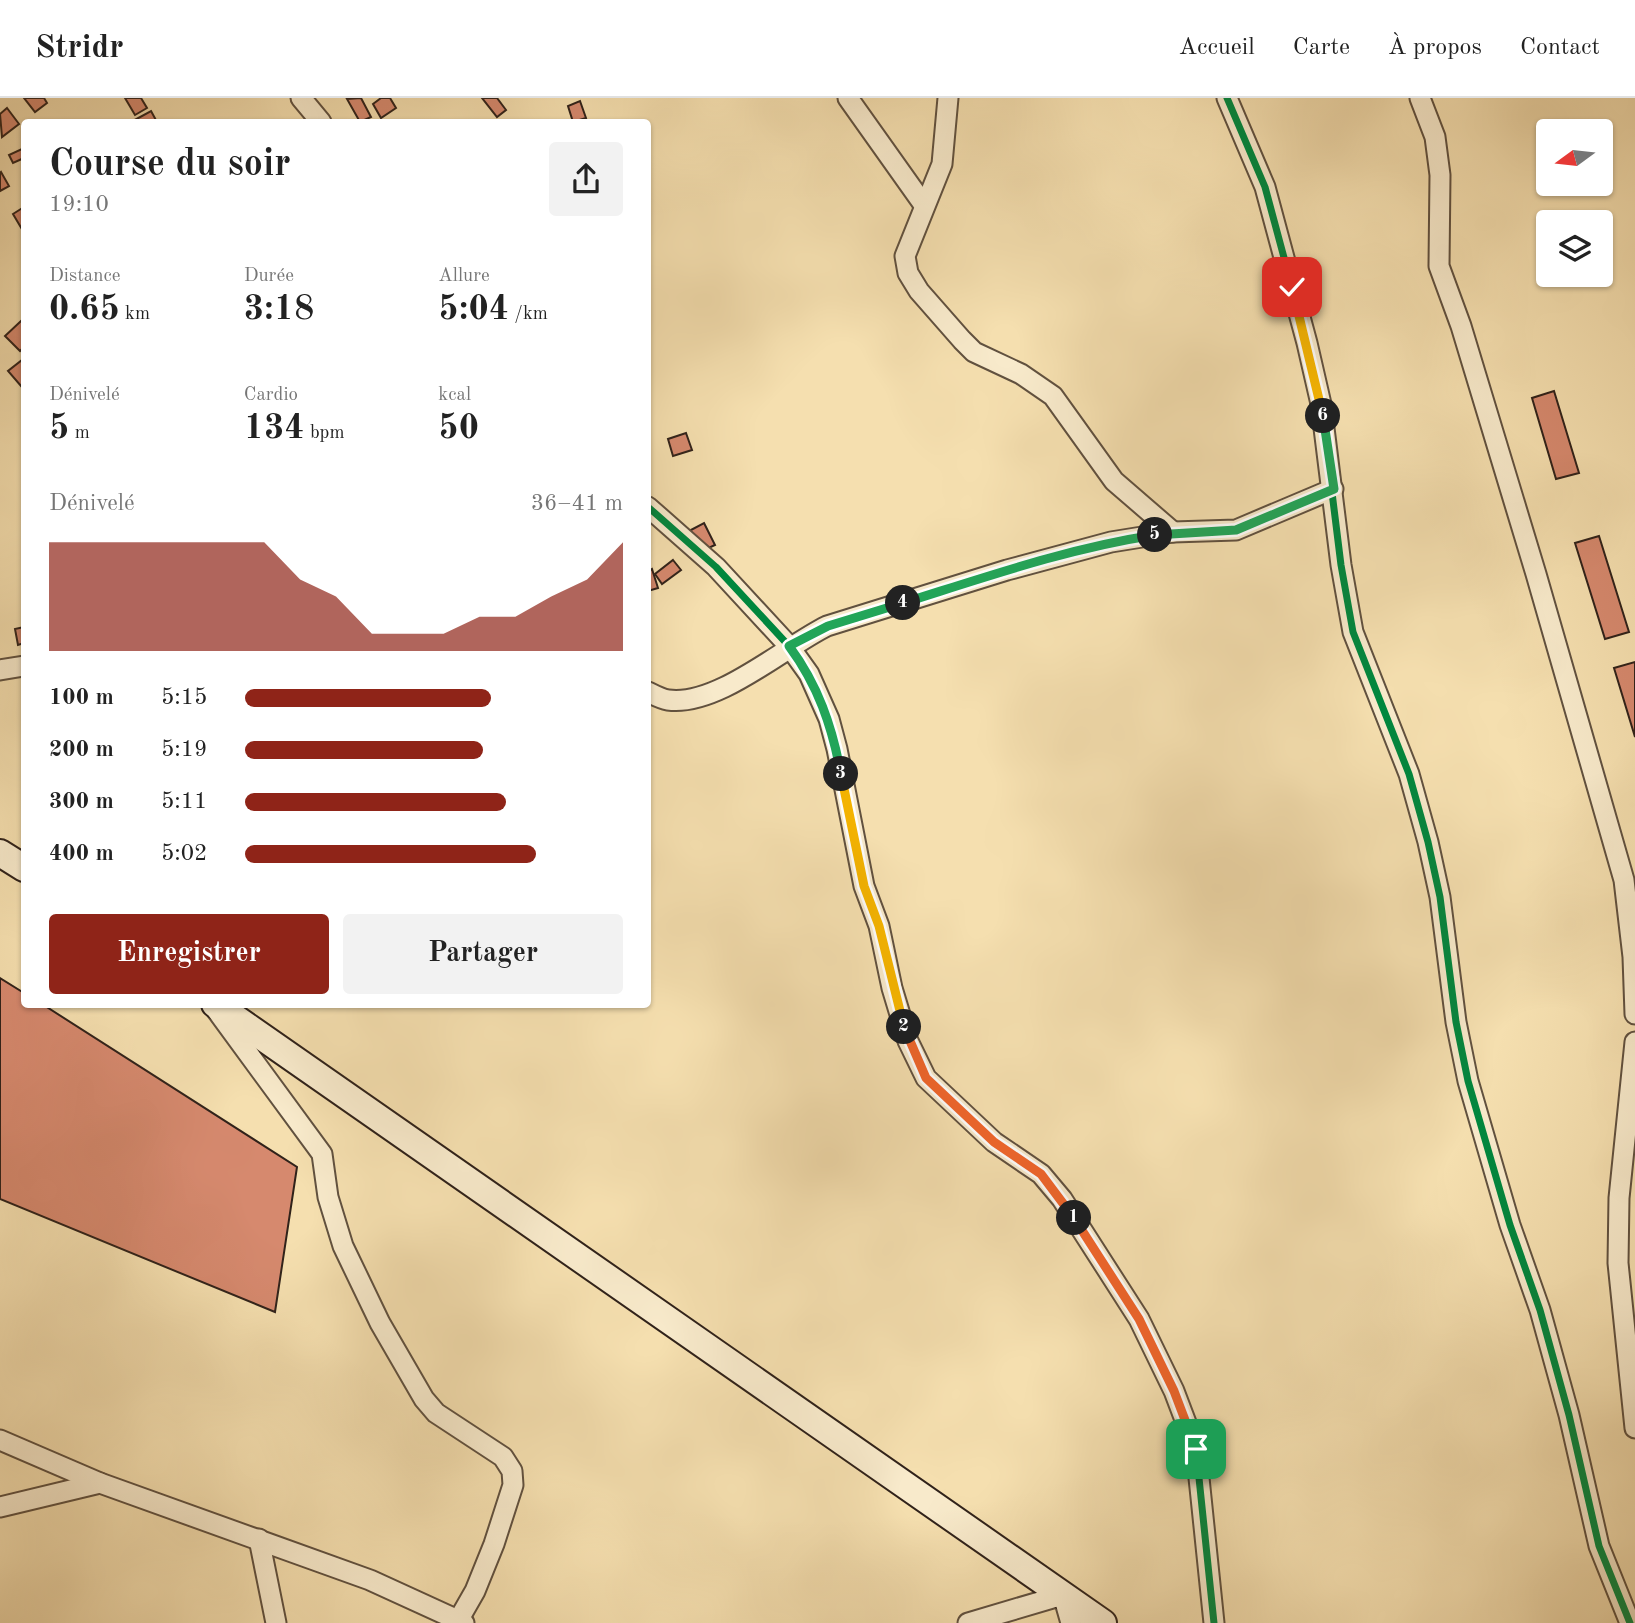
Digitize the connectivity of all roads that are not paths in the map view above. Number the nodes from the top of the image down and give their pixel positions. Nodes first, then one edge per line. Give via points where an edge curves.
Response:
1 (301, 98) edge
2 (848, 98) edge
3 (948, 98) edge
4 (1227, 98) edge
5 (1420, 98) edge
6 (318, 119) edge
7 (924, 205) junction
8 (1334, 489) junction
9 (651, 510) edge
10 (1173, 532) junction
11 (789, 646) junction
12 (21, 666) edge
13 (0, 670) edge
14 (651, 693) edge
15 (0, 853) edge
16 (21, 866) edge
17 (217, 1008) edge
18 (220, 1008) edge
19 (1635, 1014) edge
20 (1635, 1042) edge
21 (1635, 1428) edge
22 (0, 1440) edge
23 (100, 1483) junction
24 (0, 1507) edge
25 (259, 1539) junction
26 (1063, 1595) junction
27 (461, 1621) edge
28 (276, 1623) edge
29 (968, 1623) edge
30 (1071, 1623) edge
31 (1103, 1623) edge
32 (1214, 1623) edge
33 (1630, 1623) edge

1 - 6 street
2 - 7 street
3 - 7 street via 945,149
4 - 8 street via 1265,187 1321,404
5 - 19 street via 1434,137 1440,176 1439,266 1532,561 1624,880
7 - 10 street via 905,256 919,291 974,352 1021,374 1053,396 1114,481
8 - 10 street via 1236,530
8 - 33 street via 1353,632 1409,774 1440,897 1468,1081 1510,1225 1541,1310 1599,1546
9 - 11 street via 716,567
10 - 11 street via 1111,542 1007,570 828,626
11 - 14 street via 750,674 705,696 668,701
11 - 32 street via 809,674 829,719 864,886 879,926 908,1041 926,1078 994,1142 1041,1174 1062,1199 1139,1319 1174,1391 1196,1449
12 - 13 street
15 - 16 main road
17 - 27 street via 322,1154 328,1197 344,1246 380,1323 424,1399 436,1413 503,1457 512,1471 513,1485 494,1545
18 - 26 main road
20 - 21 street via 1619,1198 1618,1263
22 - 23 street
23 - 24 street
23 - 25 street
25 - 27 street via 370,1580
25 - 28 street
26 - 29 street
26 - 30 street
26 - 31 main road

